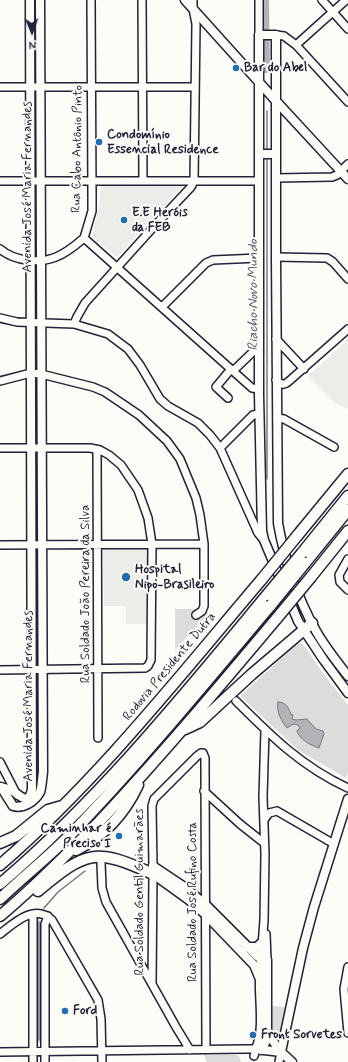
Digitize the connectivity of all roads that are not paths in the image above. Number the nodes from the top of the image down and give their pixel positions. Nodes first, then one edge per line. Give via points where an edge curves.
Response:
1 (30, 0) edge
2 (40, 0) edge
3 (91, 0) edge
4 (142, 0) edge
5 (185, 0) edge
6 (259, 0) edge
7 (322, 0) edge
8 (346, 0) edge
9 (193, 4) edge
10 (332, 12) junction
11 (348, 29) edge
12 (260, 35) junction
13 (274, 35) junction
14 (296, 45) junction
15 (261, 84) junction
16 (0, 87) edge
17 (30, 87) junction
18 (40, 87) junction
19 (91, 87) junction
20 (143, 87) junction
21 (194, 87) junction
22 (273, 98) junction
23 (348, 102) edge
24 (261, 154) junction
25 (274, 154) junction
26 (348, 164) edge
27 (341, 171) junction
28 (276, 178) junction
29 (348, 179) edge
30 (0, 181) edge
31 (30, 181) junction
32 (40, 181) junction
33 (92, 181) junction
34 (144, 181) junction
35 (194, 181) junction
36 (259, 181) junction
37 (84, 238) junction
38 (0, 249) edge
39 (276, 257) junction
40 (258, 258) junction
41 (30, 260) junction
42 (41, 260) junction
43 (117, 268) junction
44 (348, 279) edge
45 (162, 307) junction
46 (0, 318) edge
47 (31, 323) junction
48 (41, 324) junction
49 (74, 324) junction
50 (348, 329) edge
51 (276, 340) junction
52 (259, 346) junction
53 (304, 369) junction
54 (232, 370) junction
55 (31, 373) junction
56 (41, 374) junction
57 (2, 378) edge
58 (276, 380) junction
59 (259, 389) junction
60 (228, 398) dead end
61 (259, 414) junction
62 (277, 418) junction
63 (334, 447) dead end
64 (0, 448) edge
65 (31, 448) junction
66 (41, 448) junction
67 (220, 448) junction
68 (97, 450) junction
69 (348, 474) edge
70 (348, 496) edge
71 (348, 510) edge
72 (348, 531) edge
73 (264, 540) junction
74 (98, 544) junction
75 (152, 544) junction
76 (204, 544) junction
77 (0, 545) edge
78 (31, 545) junction
79 (42, 545) junction
80 (303, 558) junction
81 (348, 559) edge
82 (348, 590) edge
83 (269, 600) junction
84 (196, 616) dead end
85 (312, 623) junction
86 (303, 630) junction
87 (323, 659) junction
88 (99, 669) junction
89 (0, 670) edge
90 (32, 670) junction
91 (42, 670) junction
92 (347, 672) edge
93 (348, 693) edge
94 (236, 701) dead end
95 (182, 730) junction
96 (265, 730) junction
97 (98, 738) dead end
98 (204, 754) joint
99 (0, 762) edge
100 (32, 780) junction
101 (42, 780) junction
102 (0, 786) edge
103 (348, 788) edge
104 (204, 791) junction
105 (17, 795) junction
106 (263, 797) junction
107 (348, 799) edge
108 (64, 806) junction
109 (277, 811) junction
110 (264, 820) junction
111 (0, 843) edge
112 (264, 843) junction
113 (334, 844) junction
114 (101, 864) dead end
115 (0, 865) edge
116 (153, 870) junction
117 (0, 884) edge
118 (0, 899) edge
119 (16, 903) junction
120 (205, 904) junction
121 (33, 914) junction
122 (205, 914) junction
123 (0, 916) edge
124 (48, 916) junction
125 (264, 920) junction
126 (0, 934) edge
127 (262, 942) junction
128 (247, 947) junction
129 (152, 959) junction
130 (263, 960) junction
131 (252, 962) junction
132 (140, 964) junction
133 (348, 967) edge
134 (260, 977) junction
135 (152, 984) junction
136 (267, 1033) junction
137 (348, 1033) edge
138 (206, 1049) junction
139 (190, 1050) junction
140 (0, 1052) edge
141 (33, 1052) junction
142 (45, 1052) junction
143 (102, 1052) junction
144 (281, 1052) junction
145 (255, 1054) edge
146 (33, 1062) edge
147 (45, 1062) edge
148 (102, 1062) edge
149 (279, 1062) edge
150 (292, 1062) edge

1 - 17 main road, Avenida José Maria Fernandes
2 - 18 main road, Avenida José Maria Fernandes
3 - 19 street, Rua Cabo Antônio Pinto
4 - 20 street
5 - 9 main road
6 - 12 street
7 - 10 street
8 - 10 street
9 - 15 main road
9 - 21 street via 196,24
10 - 11 street
10 - 14 street
12 - 13 main road
12 - 15 main road
13 - 14 street via 286,37
13 - 22 main road
14 - 23 street
15 - 22 main road
15 - 24 main road
16 - 17 street
17 - 18 street
17 - 31 main road, Avenida José Maria Fernandes
18 - 19 street
18 - 32 main road, Avenida José Maria Fernandes
19 - 20 street
19 - 33 street, Rua Cabo Antônio Pinto
20 - 21 street
20 - 34 street
21 - 35 street
22 - 25 main road
22 - 27 main road
24 - 25 main road
24 - 36 main road
25 - 28 main road
26 - 27 street
27 - 28 street via 327,178
27 - 29 main road
28 - 39 main road
30 - 31 street
31 - 32 street
31 - 41 main road, Avenida José Maria Fernandes
32 - 33 street
32 - 42 main road, Avenida José Maria Fernandes
33 - 34 street
33 - 37 street, Rua Cabo Antônio Pinto via 92,211
34 - 35 street
35 - 36 street
35 - 43 street
36 - 40 main road
37 - 42 street via 56,257
37 - 43 street
38 - 41 street via 11,256
39 - 44 street via 327,258
39 - 51 main road
40 - 45 street via 213,260 206,263
40 - 52 main road
41 - 42 street
41 - 47 main road, Avenida José Maria Fernandes
42 - 48 main road, Avenida José Maria Fernandes
43 - 45 street
43 - 49 street via 85,304
45 - 54 street
46 - 47 street
47 - 48 street
47 - 55 main road, Avenida José Maria Fernandes
48 - 49 street
48 - 56 main road, Avenida José Maria Fernandes
49 - 67 street via 108,334 128,349 160,399 198,423
50 - 53 street
51 - 53 street
51 - 58 main road
52 - 54 street
52 - 59 main road
53 - 58 street via 285,384
54 - 59 street via 252,388
54 - 60 street via 216,385
55 - 56 street
55 - 57 street
55 - 65 main road, Avenida José Maria Fernandes
56 - 66 main road, Avenida José Maria Fernandes
56 - 76 street via 105,392 139,414 167,441 180,459 196,498
58 - 62 main road
59 - 61 main road
61 - 67 street via 253,415
61 - 73 main road
62 - 63 street via 284,419
62 - 85 main road via 278,523 282,546
64 - 65 street
65 - 66 street
65 - 78 main road, Avenida José Maria Fernandes
66 - 68 street
66 - 79 main road, Avenida José Maria Fernandes
67 - 73 street
68 - 74 street, Rua Soldado João Pereira da Silva
68 - 75 street via 116,460 138,490 148,518
69 - 108 highway, Rodovia Presidente Dutra, bridge via 112,755
70 - 80 highway, Rodovia Presidente Dutra
71 - 80 highway, Rodovia Presidente Dutra
72 - 95 highway, bridge
73 - 86 main road
74 - 75 street
74 - 79 street
74 - 88 street, Rua Soldado João Pereira da Silva
75 - 76 street
75 - 88 street via 151,660 145,668
76 - 84 street via 204,606
77 - 78 street
78 - 79 street
78 - 90 main road, Avenida José Maria Fernandes
79 - 91 main road, Avenida José Maria Fernandes
80 - 83 highway, Rodovia Presidente Dutra, bridge
81 - 82 street via 339,575 340,582
83 - 117 highway, Rodovia Presidente Dutra via 66,825
83 - 118 highway, Rodovia Presidente Dutra via 187,706 132,768 72,832
85 - 86 highway
85 - 92 main road
86 - 87 main road
86 - 95 highway via 200,722
87 - 92 main road via 331,660 339,670
87 - 93 main road
88 - 91 street
88 - 97 street, Rua Soldado João Pereira da Silva
89 - 90 street
90 - 91 street
90 - 100 main road, Avenida José Maria Fernandes
91 - 101 main road, Avenida José Maria Fernandes
94 - 96 street
95 - 119 highway via 142,776 123,811 100,835 69,853
96 - 103 street via 290,753
96 - 106 street
98 - 104 street, Rua Soldado José Rufino Costa
98 - 116 street, Rua Soldado Gentil Guimarães via 197,756 154,799
99 - 105 street
100 - 101 main road
100 - 105 main road, Avenida José Maria Fernandes via 32,794 24,799
101 - 102 main road, Avenida José Maria Fernandes via 40,792 36,797 20,807 11,805
102 - 105 main road
104 - 112 street
104 - 120 street, Rua Soldado José Rufino Costa
106 - 109 street via 266,803
106 - 110 street
107 - 113 main road
108 - 111 highway via 48,810 16,836
108 - 115 highway, Rodovia Presidente Dutra
109 - 110 street via 269,813
109 - 113 street
110 - 112 street
112 - 125 street
113 - 144 main road via 303,948
114 - 132 street via 104,897
116 - 119 highway via 104,856 92,857 66,868 27,899
116 - 120 main road via 183,886
116 - 122 main road
116 - 129 street, Rua Soldado Gentil Guimarães
119 - 123 highway
120 - 122 street, Rua Soldado José Rufino Costa
120 - 128 main road
121 - 124 street
121 - 126 street via 20,918
121 - 141 street
122 - 131 main road
122 - 138 street, Rua Soldado José Rufino Costa
124 - 142 street via 45,924
124 - 143 street via 98,1000
125 - 127 street
125 - 130 street via 267,938
127 - 128 main road via 257,947
127 - 130 street
128 - 130 main road
129 - 132 street
129 - 135 street, Rua Soldado Gentil Guimarães
130 - 131 main road
130 - 134 main road
130 - 136 main road
131 - 134 main road
132 - 135 street
133 - 137 street via 344,989
134 - 145 main road via 261,1032
135 - 139 street
136 - 144 main road
136 - 145 main road via 265,1044
138 - 139 street
138 - 145 street
139 - 143 street
140 - 141 street
141 - 142 street
141 - 146 street
142 - 143 street
142 - 147 street
143 - 148 street
144 - 145 main road
144 - 149 street
144 - 150 main road

